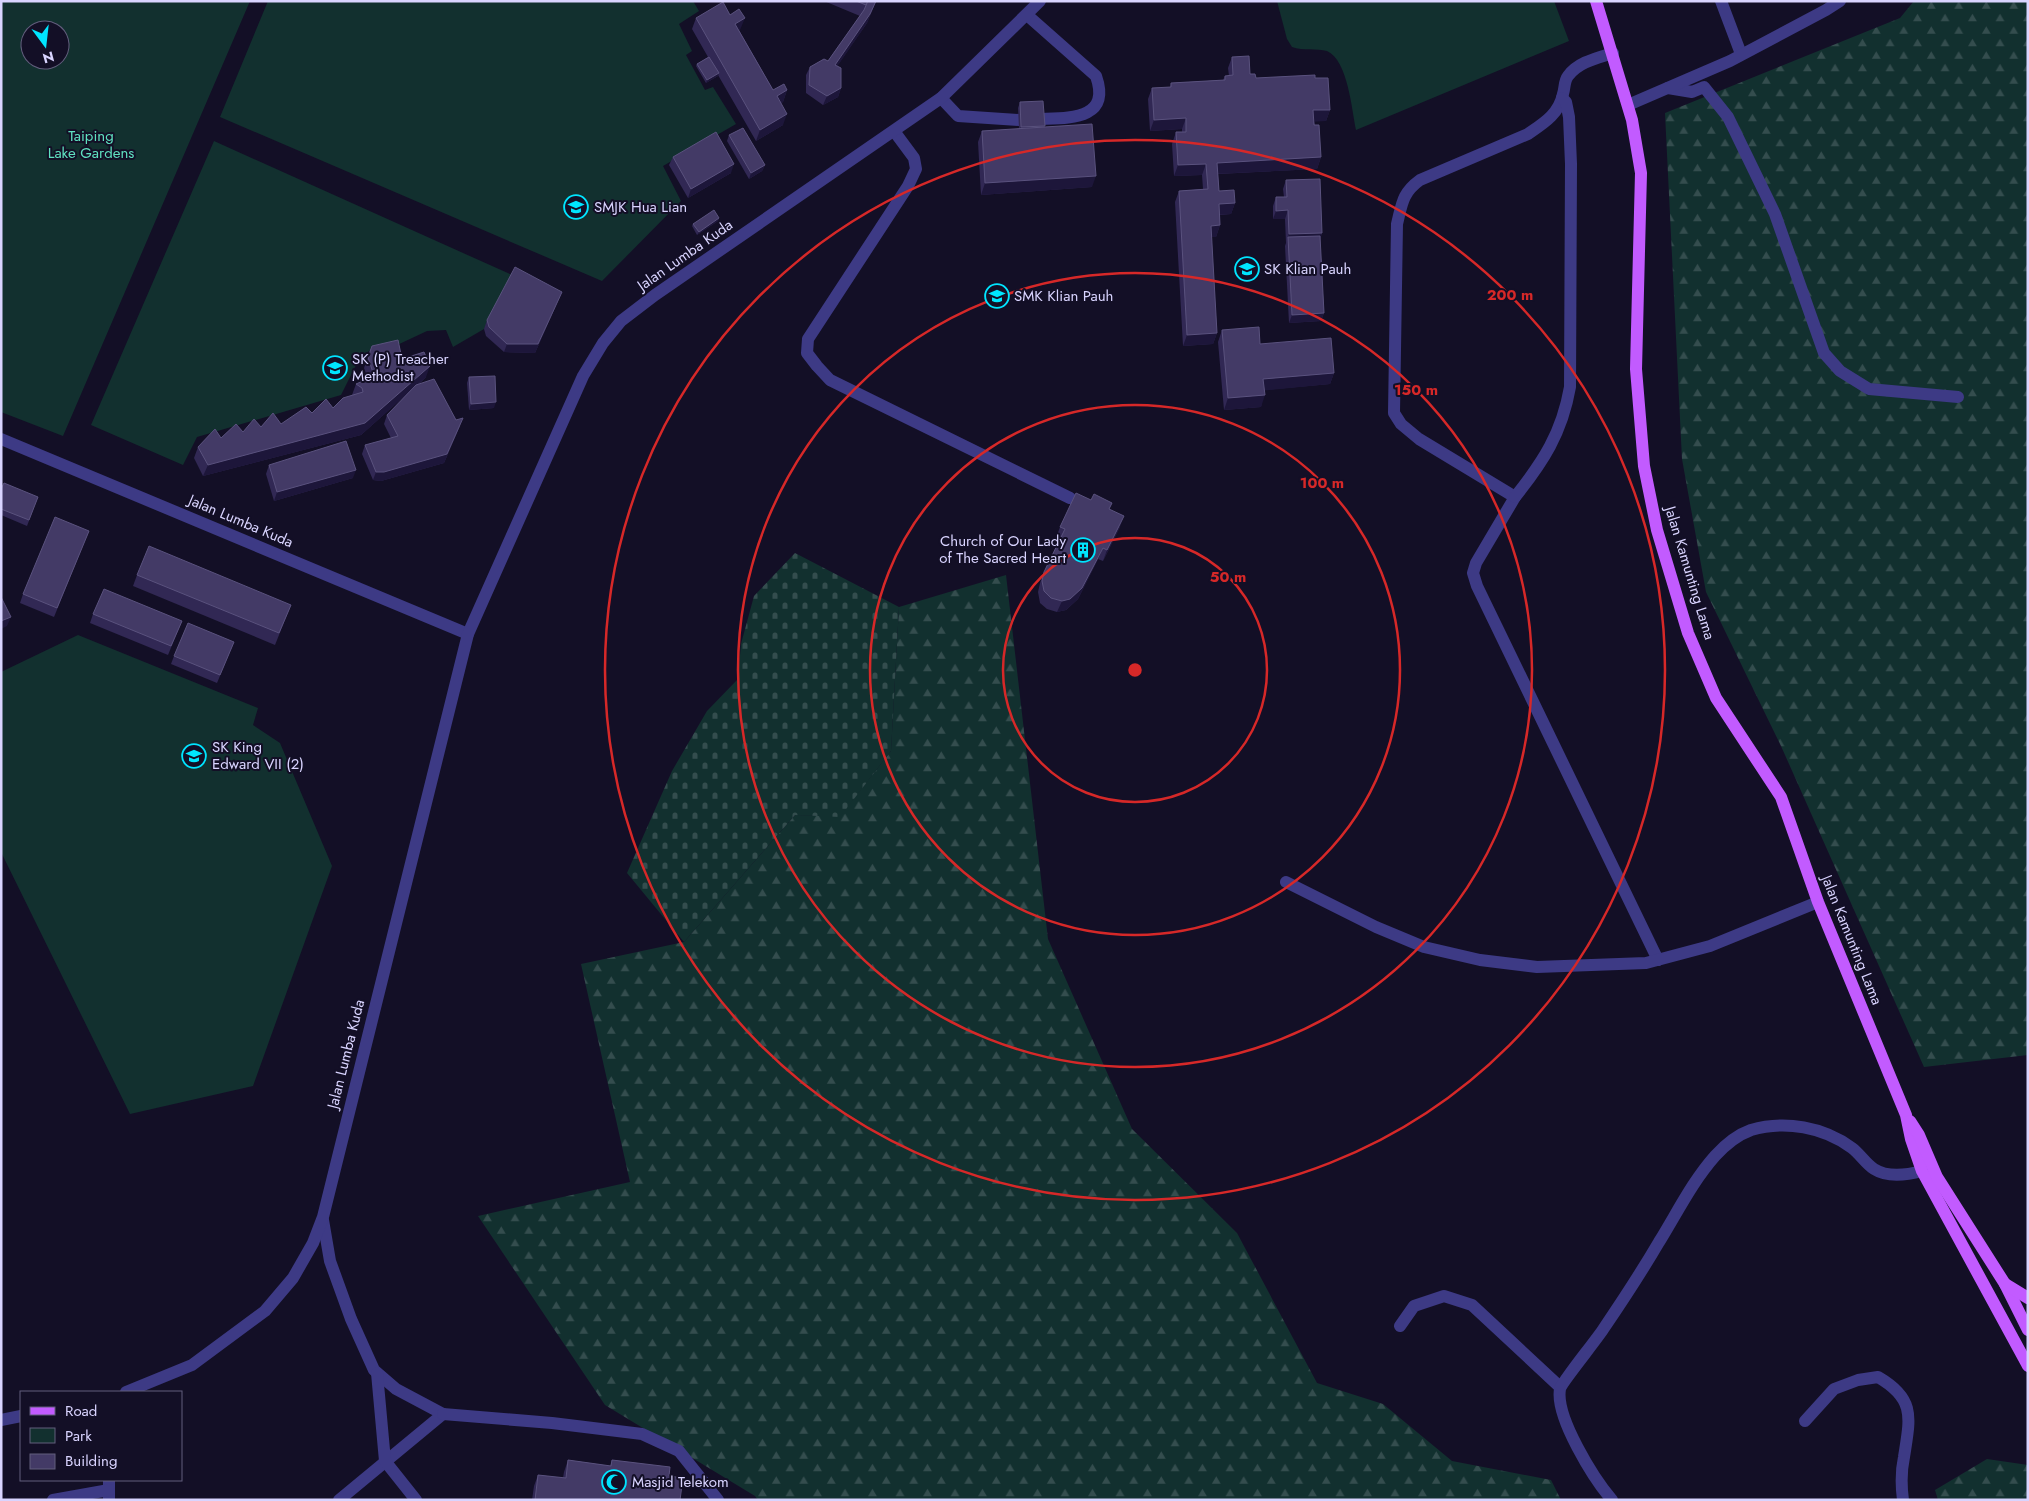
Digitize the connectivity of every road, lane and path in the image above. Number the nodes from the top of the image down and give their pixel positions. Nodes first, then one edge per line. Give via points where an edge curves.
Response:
1 (1040, 1) edge
2 (1596, 1) edge
3 (1721, 1) edge
4 (1840, 1) edge
5 (1824, 6) edge
6 (1027, 15) junction
7 (1612, 53) junction
8 (1742, 54) junction
9 (1668, 88) junction
10 (941, 98) junction
11 (1562, 98) junction
12 (1628, 105) junction
13 (1042, 119) edge
14 (1018, 120) edge
15 (894, 131) junction
16 (1958, 397) dead end
17 (1, 439) edge
18 (1514, 496) junction
19 (1070, 498) dead end
20 (468, 634) junction
21 (1286, 882) dead end
22 (1818, 902) junction
23 (1658, 960) junction
24 (1906, 1115) junction
25 (1928, 1157) junction
26 (1922, 1172) junction
27 (1937, 1177) junction
28 (322, 1217) junction
29 (2005, 1284) junction
30 (2028, 1298) edge
31 (1400, 1326) dead end
32 (2008, 1331) junction
33 (2028, 1332) edge
34 (2025, 1361) edge
35 (377, 1374) junction
36 (1560, 1387) junction
37 (128, 1391) edge
38 (443, 1414) junction
39 (20, 1416) edge
40 (1, 1420) edge
41 (1805, 1420) dead end
42 (386, 1461) junction
43 (109, 1490) edge
44 (53, 1500) edge
45 (339, 1500) edge
46 (416, 1500) edge
47 (718, 1500) edge
48 (1612, 1500) edge
49 (1903, 1500) edge

1 - 6 street, Jalan Lumba Kuda
2 - 7 main road, Jalan Kamunting Lama
3 - 8 street
4 - 5 street
5 - 8 street
6 - 10 street, Jalan Lumba Kuda
6 - 13 street via 1096,76 1099,85 1100,97 1095,108 1073,118
7 - 11 street via 1574,69 1565,82
7 - 12 main road, Jalan Kamunting Lama
8 - 9 street
9 - 12 street
9 - 16 street via 1692,92 1704,87 1728,117 1775,214 1824,353 1840,372 1869,389
10 - 14 street via 958,116
10 - 15 street, Jalan Lumba Kuda
11 - 18 street via 1569,116 1571,164 1570,388 1556,438 1536,471
11 - 18 street via 1554,114 1528,134 1420,180 1409,188 1397,224 1394,413 1401,424 1419,439
12 - 22 main road, Jalan Kamunting Lama via 1641,173 1638,407 1644,466 1657,530 1688,633 1713,690 1781,797
15 - 19 street via 914,158 916,169 808,339 807,352 830,380
15 - 20 street, Jalan Lumba Kuda via 621,321 583,376
17 - 20 street, Jalan Lumba Kuda
18 - 23 street via 1476,563 1473,573 1477,586
20 - 28 street, Jalan Lumba Kuda
21 - 23 street via 1424,947 1480,960 1537,966
22 - 23 street via 1710,946
22 - 24 main road, Jalan Kamunting Lama
24 - 25 main road, Jalan Kamunting Lama
24 - 26 main road, Jalan Kamunting Lama
25 - 26 main road
25 - 27 main road, Jalan Kamunting Lama
26 - 27 main road via 1932,1172
26 - 32 main road, Jalan Kamunting Lama
26 - 36 street via 1887,1174 1874,1169 1853,1148 1828,1134 1802,1127 1750,1130 1731,1140 1679,1207 1604,1328
27 - 29 main road, Jalan Kamunting Lama
28 - 35 street via 330,1261 351,1319
28 - 37 street, Jalan Lumba Kuda via 313,1243 293,1278 265,1311 192,1365
29 - 30 main road
29 - 33 main road, Jalan Kamunting Lama
31 - 36 street via 1414,1306 1444,1296 1472,1305
32 - 33 main road via 2014,1334
32 - 34 main road, Jalan Kamunting Lama
33 - 34 main road via 2021,1345
35 - 38 street via 396,1389
35 - 42 street
36 - 48 street via 1559,1402 1579,1453
38 - 42 street
38 - 47 street via 642,1434 679,1451
39 - 40 street
41 - 49 street via 1834,1390 1858,1380 1878,1377 1892,1385 1902,1395 1909,1413 1901,1483
42 - 45 street
42 - 46 street
43 - 44 street

